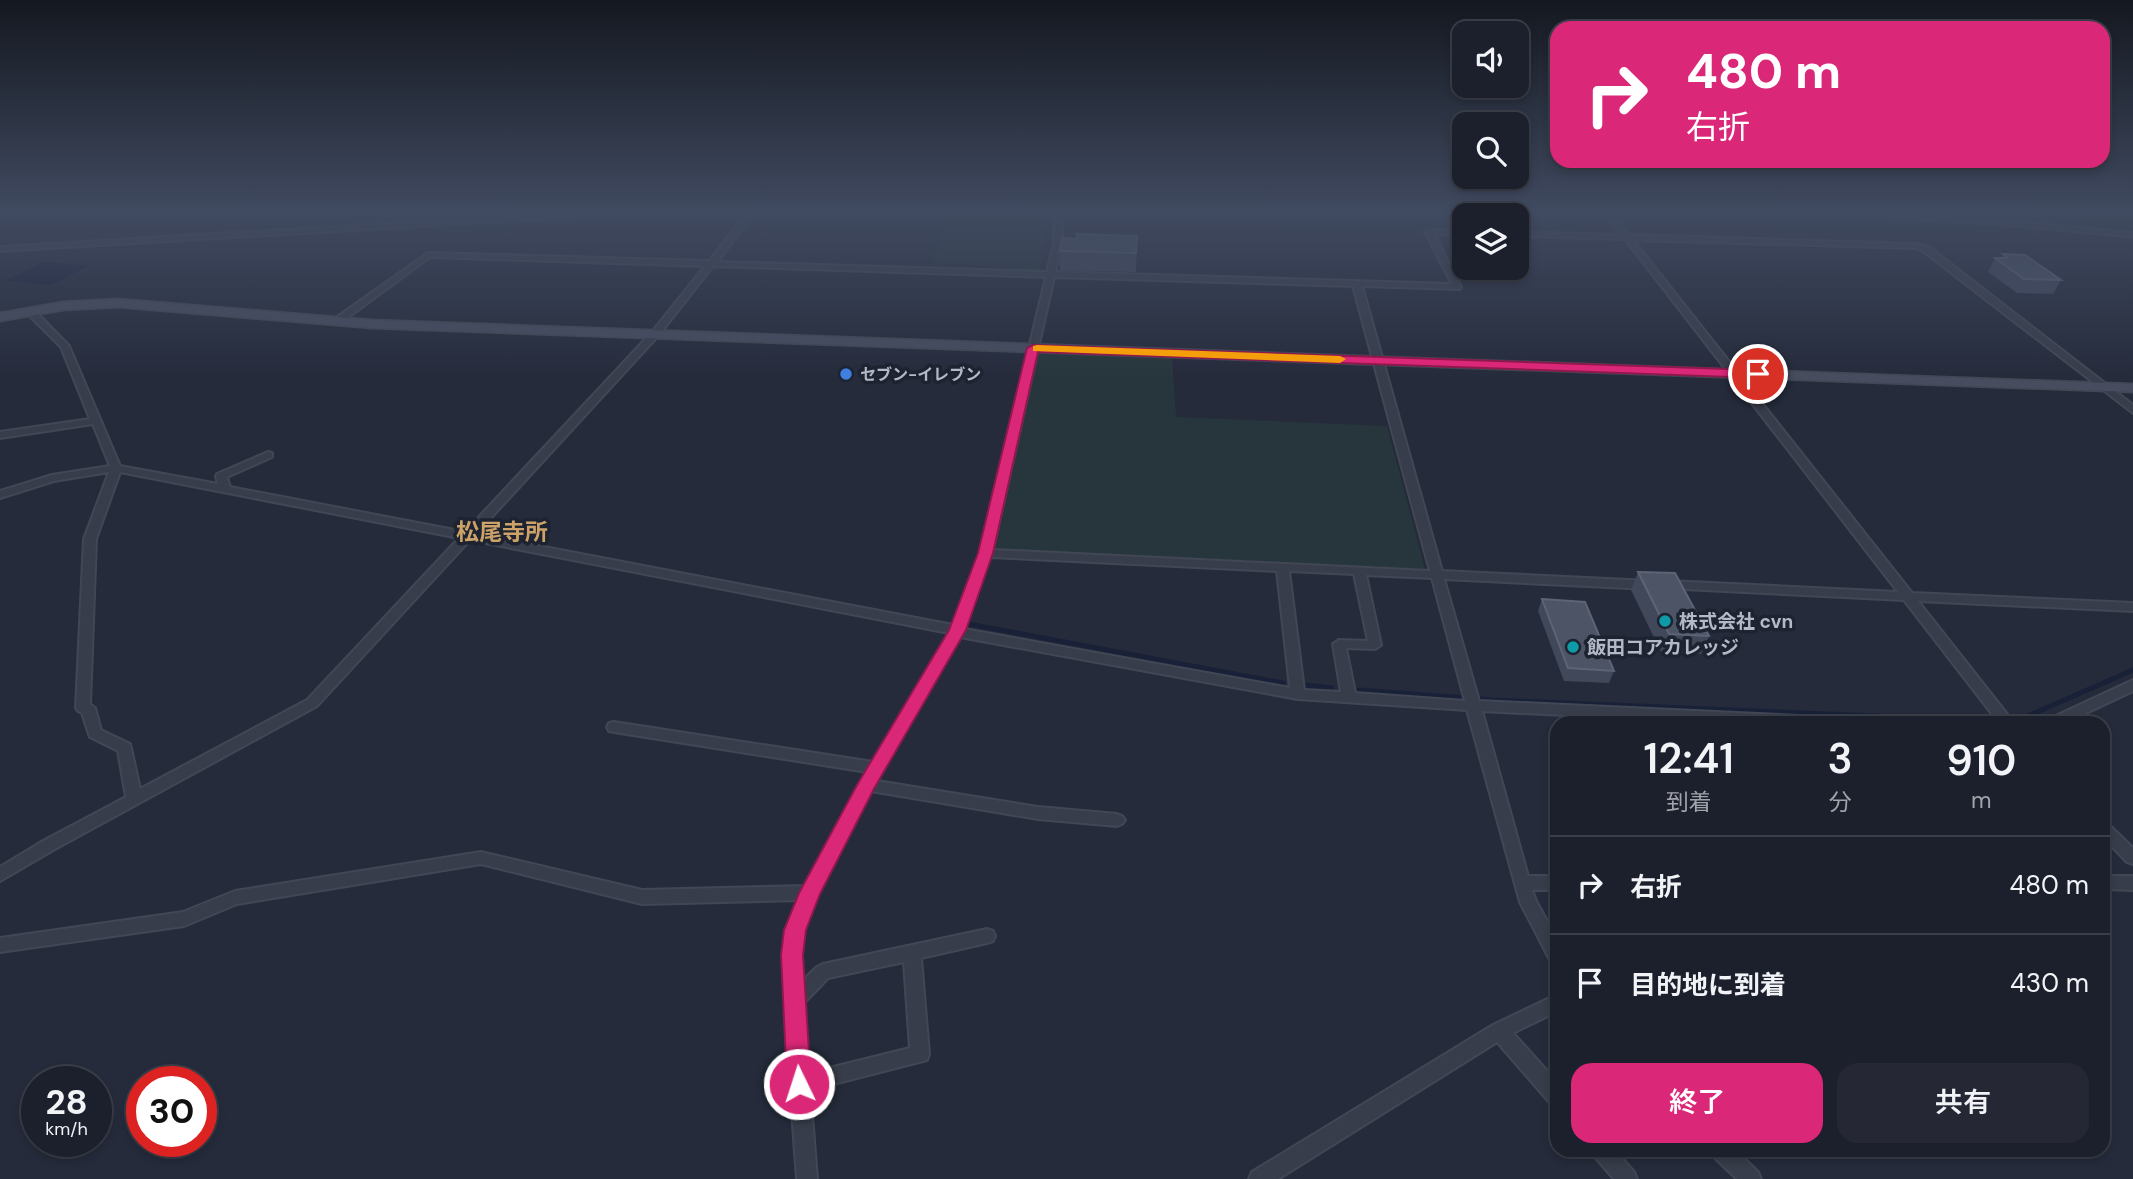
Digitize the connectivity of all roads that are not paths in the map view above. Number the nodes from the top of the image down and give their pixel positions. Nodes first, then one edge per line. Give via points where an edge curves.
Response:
1 (410, 268) edge
2 (708, 268) edge
3 (853, 268) edge
4 (1052, 268) edge
5 (1651, 268) edge
6 (1951, 268) edge
7 (1050, 275) junction
8 (1453, 280) edge
9 (1357, 285) junction
10 (30, 311) junction
11 (0, 317) edge
12 (336, 321) junction
13 (655, 334) junction
14 (1033, 348) junction
15 (1378, 360) junction
16 (1732, 373) junction
17 (2104, 387) junction
18 (2133, 388) edge
19 (2133, 410) edge
20 (96, 421) junction
21 (0, 435) edge
22 (268, 455) dead end
23 (116, 468) junction
24 (225, 489) junction
25 (0, 495) edge
26 (467, 535) junction
27 (986, 553) junction
28 (1283, 568) junction
29 (1359, 571) junction
30 (1436, 575) junction
31 (1908, 596) junction
32 (2133, 607) edge
33 (957, 631) junction
34 (2133, 685) edge
35 (1298, 694) junction
36 (1349, 698) junction
37 (1471, 701) junction
38 (1724, 716) edge
39 (2002, 716) edge
40 (2067, 716) edge
41 (614, 727) dead end
42 (876, 768) junction
43 (866, 785) junction
44 (134, 800) junction
45 (1117, 820) dead end
46 (2110, 835) edge
47 (2133, 858) edge
48 (0, 876) edge
49 (1521, 883) junction
50 (1550, 883) edge
51 (2110, 883) edge
52 (2133, 883) edge
53 (810, 893) junction
54 (987, 936) dead end
55 (1550, 944) edge
56 (0, 945) edge
57 (912, 953) junction
58 (794, 1001) junction
59 (1550, 1006) edge
60 (1499, 1031) junction
61 (799, 1084) junction
62 (1550, 1089) edge
63 (1608, 1157) edge
64 (1728, 1157) edge
65 (807, 1179) edge
66 (1259, 1179) edge
67 (1627, 1179) edge
68 (1751, 1179) edge

1 - 12 street
2 - 13 street
3 - 7 street
4 - 7 street
5 - 16 street
6 - 17 street
7 - 9 street
7 - 14 street
8 - 9 street via 1457,287
9 - 15 street
10 - 11 street
10 - 12 street via 118,303
10 - 20 street via 65,346
12 - 13 street
13 - 14 street
13 - 26 street
14 - 15 street
14 - 27 street
15 - 16 street
15 - 30 street
16 - 17 street
16 - 31 street
17 - 18 street
17 - 19 street
20 - 21 street
20 - 23 street
22 - 24 street via 221,476
23 - 24 street
23 - 25 street via 52,478
23 - 44 street via 90,539 83,708 88,708 95,733 125,748
24 - 26 street
26 - 33 street
26 - 44 street via 312,703
27 - 28 street
27 - 33 street
28 - 29 street
28 - 35 street
29 - 30 street
29 - 36 street via 1375,645 1339,644
30 - 31 street
30 - 37 street
31 - 32 street
31 - 39 street
33 - 35 street
33 - 42 street
34 - 40 street
35 - 36 street
36 - 37 street
37 - 38 street
37 - 49 street
41 - 42 street
42 - 43 street
43 - 45 street via 1038,813
43 - 53 street
44 - 48 street
46 - 47 street
49 - 50 street
49 - 55 street
51 - 52 street
53 - 56 street via 642,897 481,858 235,898 184,919
53 - 58 street via 795,930
54 - 57 street
57 - 58 street via 824,972
57 - 61 street via 920,1054
58 - 61 street
59 - 60 street
60 - 62 street
60 - 66 street
61 - 65 street
63 - 67 street
64 - 68 street

